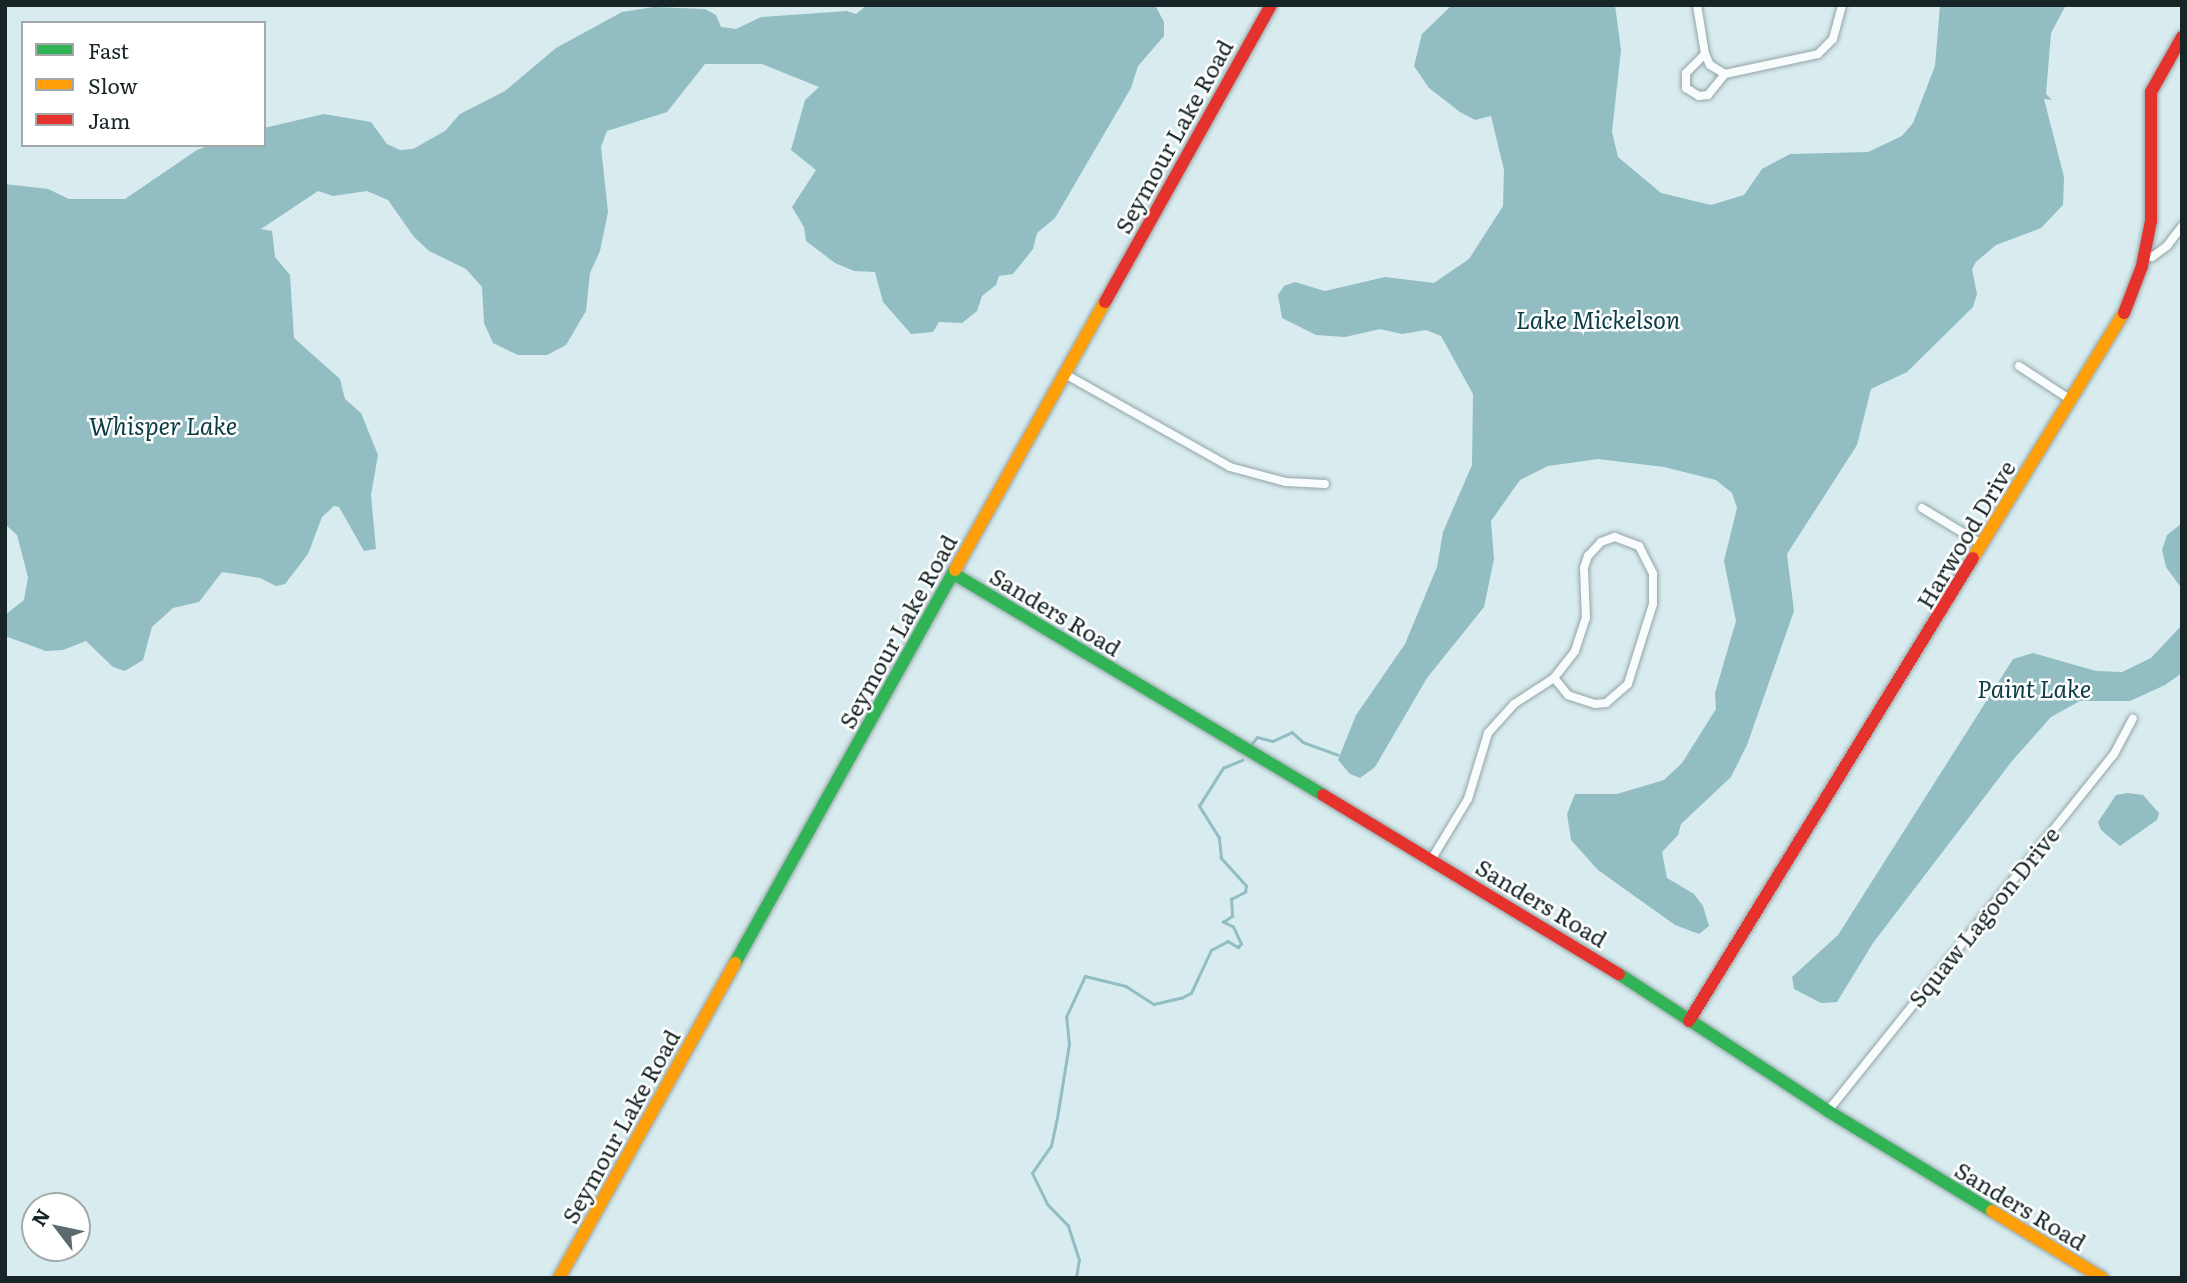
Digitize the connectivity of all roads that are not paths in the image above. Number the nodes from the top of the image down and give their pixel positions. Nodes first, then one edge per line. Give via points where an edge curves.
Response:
1 (1271, 5) edge
2 (1697, 5) edge
3 (1842, 5) edge
4 (2182, 37) edge
5 (1705, 54) junction
6 (1725, 74) junction
7 (2182, 226) edge
8 (2144, 256) junction
9 (2019, 366) dead end
10 (1065, 374) junction
11 (2071, 400) junction
12 (1325, 484) dead end
13 (1923, 508) dead end
14 (1983, 545) junction
15 (954, 574) junction
16 (1554, 678) junction
17 (2133, 719) dead end
18 (1431, 860) junction
19 (1689, 1021) junction
20 (1828, 1111) junction
21 (559, 1278) edge
22 (2102, 1278) edge

1 - 10 street, Seymour Lake Road
2 - 5 street
3 - 6 street via 1833,39 1818,54
4 - 8 street, Harwood Drive via 2151,92 2151,220
5 - 6 street via 1710,65
5 - 6 street via 1686,73 1686,88 1699,96 1708,95
7 - 8 street via 2167,246 2152,257
8 - 11 street, Harwood Drive via 2126,309
9 - 11 street
10 - 12 street via 1230,467 1286,482
10 - 15 street, Seymour Lake Road
11 - 14 street, Harwood Drive
13 - 14 street
14 - 19 street, Harwood Drive
15 - 18 street, Sanders Road
15 - 21 street, Seymour Lake Road
16 - 16 street via 1582,635 1588,556 1601,542 1615,537 1639,546 1653,575 1653,604 1628,684 1606,703 1595,704 1568,695
16 - 18 street via 1514,704 1488,733 1468,799
17 - 20 street, Squaw Lagoon Drive via 2114,754
18 - 19 street, Sanders Road
19 - 20 street, Sanders Road
20 - 22 street, Sanders Road

